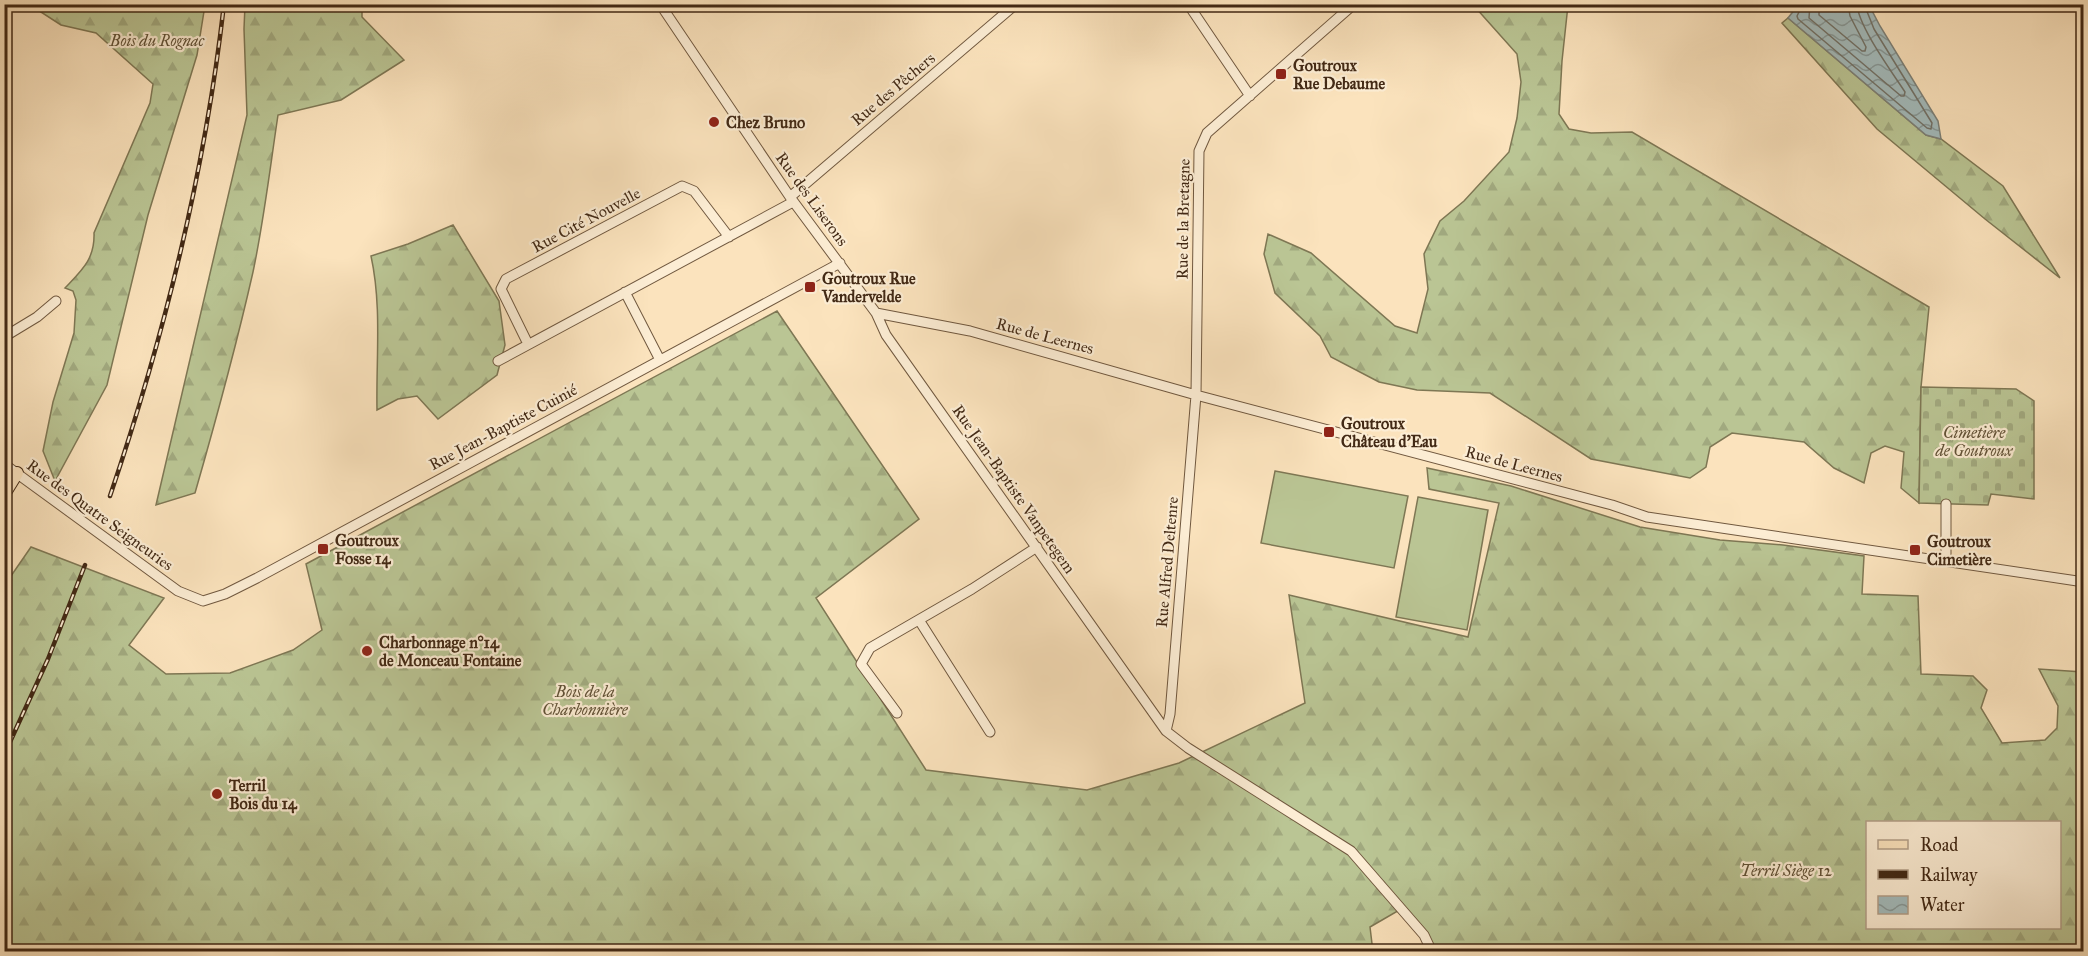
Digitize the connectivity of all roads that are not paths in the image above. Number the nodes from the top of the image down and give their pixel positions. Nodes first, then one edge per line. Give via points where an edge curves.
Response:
1 (660, 4) edge
2 (1016, 4) edge
3 (1188, 4) edge
4 (1354, 4) edge
5 (1250, 96) junction
6 (792, 200) junction
7 (729, 237) junction
8 (840, 263) junction
9 (625, 292) junction
10 (56, 301) dead end
11 (876, 313) junction
12 (4, 337) edge
13 (528, 344) junction
14 (498, 360) dead end
15 (660, 360) junction
16 (1196, 394) junction
17 (4, 464) edge
18 (17, 473) junction
19 (4, 494) edge
20 (1946, 504) dead end
21 (1037, 547) junction
22 (1946, 561) junction
23 (2084, 582) edge
24 (178, 591) joint
25 (919, 620) junction
26 (897, 713) dead end
27 (1166, 731) junction
28 (990, 732) dead end
29 (1432, 951) edge

1 - 6 street, Rue des Liserons
2 - 6 street, Rue des Pêchers
3 - 5 street
4 - 5 street, Rue de la Bretagne
5 - 16 street, Rue de la Bretagne via 1207,133 1199,151
6 - 7 street
6 - 8 street, Rue des Liserons
7 - 9 street
7 - 13 street, Rue Cité Nouvelle via 694,191 682,186 506,279 501,289
8 - 11 street, Rue Jean-Baptiste Vanpetegem
8 - 15 street, Rue Jean-Baptiste Cuinié
9 - 13 street
9 - 15 street
10 - 12 street
11 - 16 street, Rue de Leernes via 970,331
11 - 21 street, Rue Jean-Baptiste Vanpetegem via 886,335
13 - 14 street
15 - 24 street, Rue Jean-Baptiste Cuinié via 225,594 203,601
16 - 22 street, Rue de Leernes via 1647,517
16 - 27 street, Rue Alfred Deltenre
17 - 18 street, Rue des Quatre Seigneuries
18 - 19 main road
18 - 24 street, Rue des Quatre Seigneuries
20 - 22 street
21 - 25 street
21 - 27 street, Rue Jean-Baptiste Vanpetegem
22 - 23 street, Rue de Leernes
25 - 26 street via 870,648 861,664
25 - 28 street
27 - 29 street, Rue Jean-Baptiste Vanpetegem via 1235,780 1351,851 1424,935

